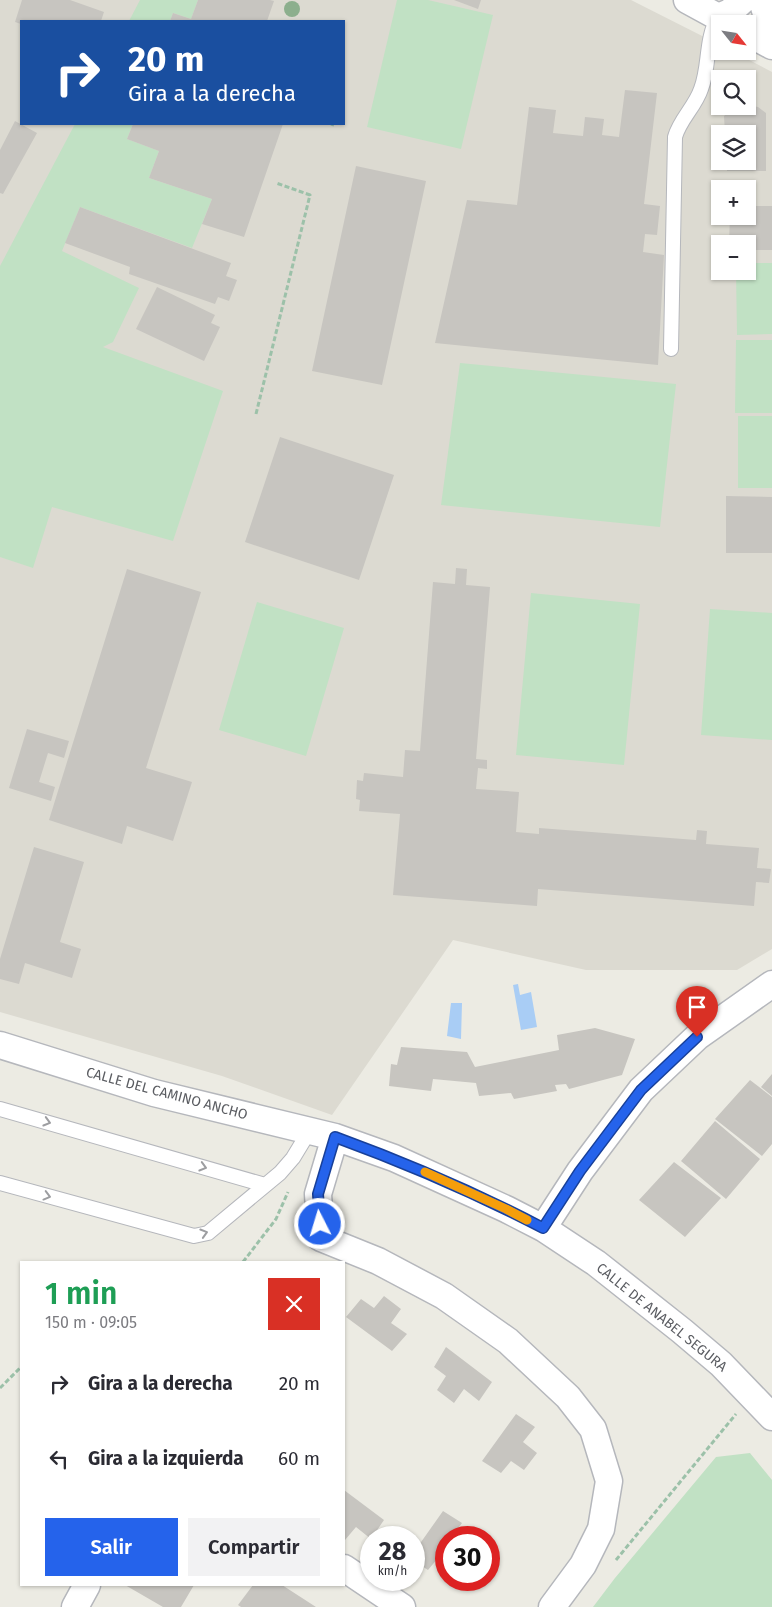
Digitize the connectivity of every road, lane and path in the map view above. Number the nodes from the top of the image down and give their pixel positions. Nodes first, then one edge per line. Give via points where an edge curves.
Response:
1 (687, 0) edge
2 (743, 0) edge
3 (762, 0) edge
4 (715, 15) edge
5 (728, 15) edge
6 (772, 34) edge
7 (711, 36) edge
8 (756, 37) edge
9 (772, 46) edge
10 (276, 183) dead end
11 (671, 349) dead end
12 (256, 414) dead end
13 (772, 984) edge
14 (0, 1045) edge
15 (0, 1109) edge
16 (310, 1130) junction
17 (335, 1137) junction
18 (0, 1183) edge
19 (292, 1184) dead end
20 (265, 1185) junction
21 (543, 1228) junction
22 (244, 1261) edge
23 (20, 1368) edge
24 (0, 1388) edge
25 (752, 1395) junction
26 (772, 1417) edge
27 (624, 1548) dead end
28 (345, 1569) edge
29 (86, 1586) edge
30 (75, 1607) edge
31 (402, 1607) edge
32 (552, 1607) edge

1 - 4 street
2 - 5 street
3 - 6 street
7 - 11 lane via 702,87 677,127 675,137
8 - 9 street
10 - 12 path via 310,195
13 - 21 street via 697,1037 641,1090 580,1171
14 - 16 street, CALLE DEL CAMINO ANCHO via 154,1093
15 -> 20 lane
16 - 17 street, CALLE DEL CAMINO ANCHO
16 - 20 lane via 293,1158
17 - 21 street, CALLE DEL CAMINO ANCHO via 394,1158
17 - 32 street via 318,1194 321,1238 378,1261 444,1296 508,1341 568,1397 593,1429 610,1481 601,1529 583,1564
18 -> 20 lane via 194,1236 208,1233
19 - 22 path via 276,1219
21 - 25 street, CALLE DE ANABEL SEGURA via 596,1263 682,1330
23 - 24 path
25 - 26 street, CALLE DE ANABEL SEGURA
25 - 27 path
28 - 31 street
29 - 30 street

